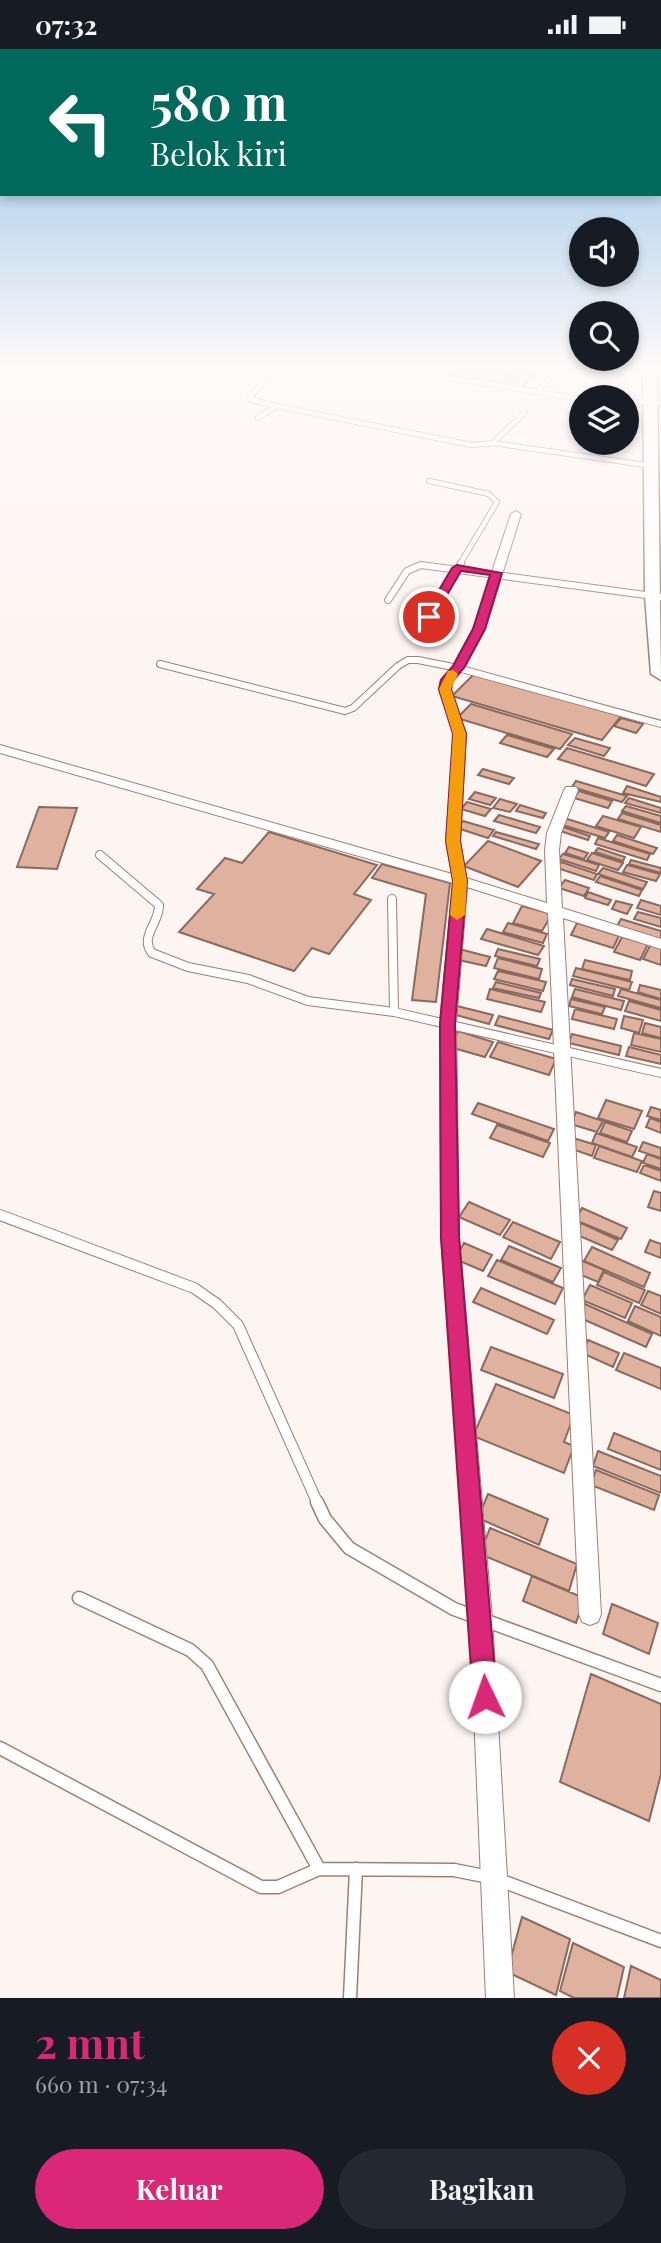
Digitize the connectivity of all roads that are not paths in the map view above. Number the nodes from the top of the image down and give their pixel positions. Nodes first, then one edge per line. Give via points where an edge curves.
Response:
1 (639, 464) edge
2 (653, 466) joint
3 (429, 481) dead end
4 (516, 514) dead end
5 (457, 568) junction
6 (496, 573) junction
7 (657, 597) edge
8 (388, 600) dead end
9 (429, 617) dead end
10 (160, 664) dead end
11 (454, 667) junction
12 (661, 674) edge
13 (661, 724) edge
14 (0, 749) edge
15 (571, 790) dead end
16 (100, 855) dead end
17 (453, 879) junction
18 (392, 899) dead end
19 (557, 914) junction
20 (661, 944) edge
21 (394, 1012) junction
22 (440, 1022) junction
23 (562, 1050) junction
24 (661, 1073) edge
25 (0, 1216) edge
26 (79, 1598) dead end
27 (590, 1614) dead end
28 (479, 1618) junction
29 (661, 1685) edge
30 (0, 1748) edge
31 (318, 1869) junction
32 (356, 1869) junction
33 (489, 1877) junction
34 (661, 1941) edge
35 (350, 1998) edge
36 (500, 1998) edge

1 - 2 lane
2 - 7 highway
3 - 5 lane via 496,499
4 - 6 street
5 - 6 lane
5 - 8 lane via 413,567
5 - 9 lane
6 - 7 lane
6 - 11 street via 479,629
7 - 12 highway
10 - 11 lane via 345,711 408,660
11 - 13 lane
11 - 17 street via 445,689 460,734
14 - 17 street
15 - 19 street via 552,850
16 - 21 lane via 159,905 148,936 152,953 308,1001
17 - 19 street
17 - 22 street
18 - 21 lane
19 - 20 street
19 - 23 street
21 - 22 lane
22 - 23 lane
22 - 28 street via 450,1237
23 - 24 lane
23 - 27 street
25 - 28 lane via 194,1289 216,1304 238,1325 325,1519 349,1548 454,1609
26 - 31 lane via 190,1650 207,1665
28 - 29 lane
28 - 33 street
30 - 31 lane via 261,1887 278,1887
31 - 32 lane
32 - 33 lane via 454,1870
32 - 35 lane
33 - 34 lane
33 - 36 street

